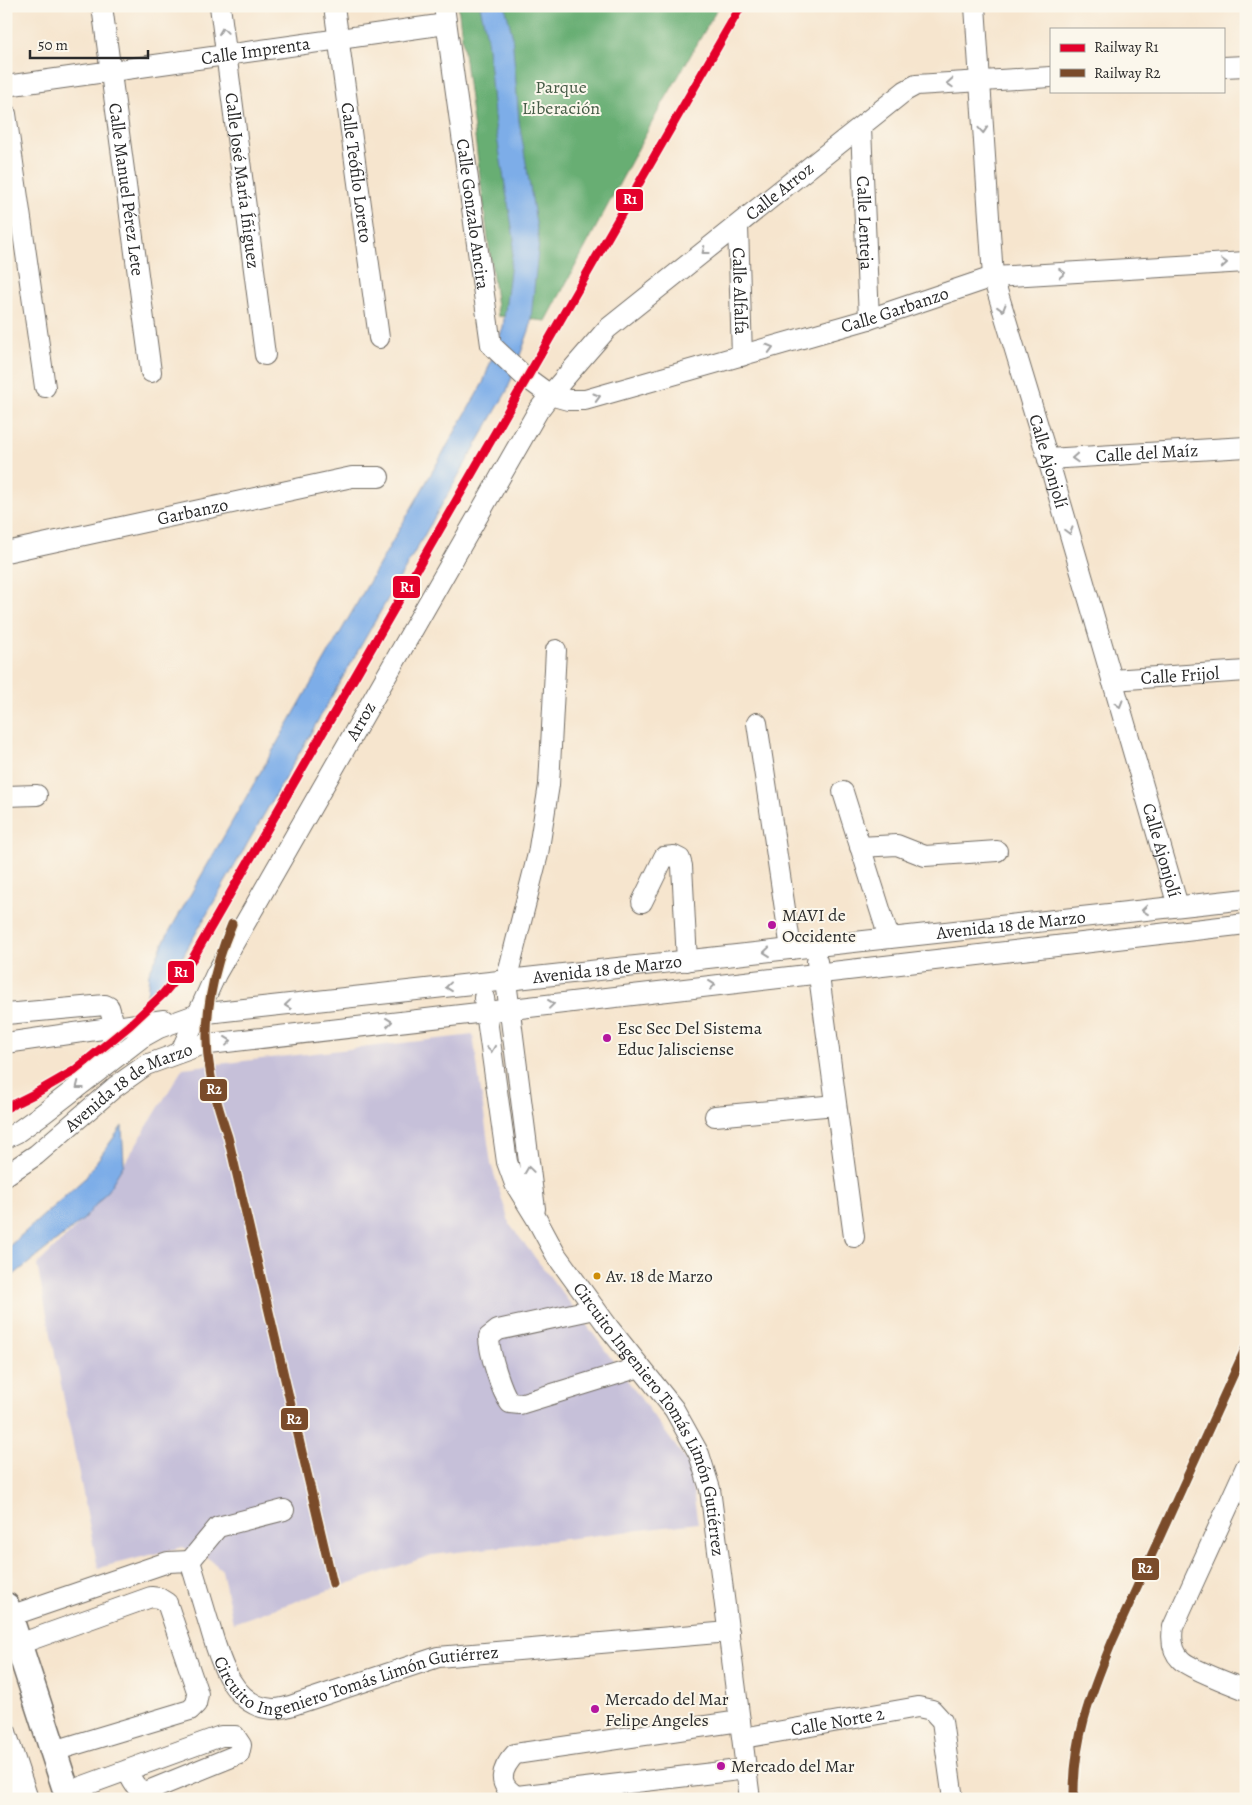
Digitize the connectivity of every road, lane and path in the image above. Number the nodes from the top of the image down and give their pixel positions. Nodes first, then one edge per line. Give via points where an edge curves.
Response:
1 (102, 6) edge
2 (220, 6) edge
3 (334, 6) edge
4 (976, 6) edge
5 (445, 15) edge
6 (339, 39) junction
7 (227, 55) junction
8 (1246, 66) edge
9 (1224, 67) edge
10 (111, 72) junction
11 (1050, 77) edge
12 (980, 81) junction
13 (6, 86) edge
14 (6, 114) edge
15 (861, 128) junction
16 (738, 226) junction
17 (1246, 262) edge
18 (993, 277) junction
19 (869, 319) junction
20 (380, 338) dead end
21 (265, 355) dead end
22 (742, 356) junction
23 (151, 372) dead end
24 (44, 387) dead end
25 (550, 395) junction
26 (1246, 447) edge
27 (1048, 459) junction
28 (379, 476) dead end
29 (6, 552) edge
30 (556, 650) dead end
31 (1246, 671) edge
32 (1112, 680) junction
33 (757, 723) dead end
34 (843, 792) dead end
35 (38, 795) dead end
36 (6, 796) edge
37 (860, 847) junction
38 (997, 851) dead end
39 (1246, 899) edge
40 (642, 902) dead end
41 (1178, 906) junction
42 (1246, 924) edge
43 (888, 938) junction
44 (816, 946) junction
45 (791, 949) junction
46 (687, 961) junction
47 (818, 973) junction
48 (506, 981) junction
49 (482, 983) junction
50 (509, 1009) junction
51 (486, 1011) junction
52 (6, 1014) edge
53 (198, 1014) junction
54 (115, 1027) junction
55 (6, 1043) edge
56 (181, 1051) junction
57 (836, 1105) junction
58 (715, 1116) dead end
59 (6, 1138) edge
60 (36, 1155) junction
61 (6, 1166) edge
62 (6, 1175) edge
63 (536, 1218) junction
64 (854, 1237) dead end
65 (596, 1309) junction
66 (640, 1366) junction
67 (1246, 1467) edge
68 (284, 1510) dead end
69 (190, 1561) junction
70 (8, 1611) edge
71 (729, 1632) junction
72 (13, 1643) edge
73 (1246, 1690) edge
74 (742, 1730) junction
75 (6, 1732) edge
76 (54, 1751) junction
77 (747, 1769) junction
78 (127, 1770) junction
79 (6, 1776) edge
80 (64, 1797) edge
81 (13, 1799) edge
82 (28, 1799) edge
83 (750, 1799) edge
84 (953, 1799) edge

1 - 10 street, Calle Manuel Pérez Lete
7 -> 2 street, Calle José María Íñiguez
3 - 6 street, Calle Teófilo Loreto
4 - 12 street, Calle Ajonjolí
5 - 6 street, Calle Imprenta
5 - 25 street, Calle Gonzalo Ancira via 491,345
6 - 7 street, Calle Imprenta
6 - 20 street, Calle Teófilo Loreto
7 - 10 street, Calle Imprenta
7 - 21 street, Calle José María Íñiguez
8 - 9 street
10 - 13 street, Calle Imprenta
10 - 23 street, Calle Manuel Pérez Lete
11 - 12 street, Calle Arroz
12 -> 15 street, Calle Arroz via 916,85
12 -> 18 street, Calle Ajonjolí
14 - 24 street
15 - 16 street, Calle Arroz
15 - 19 street, Calle Lenteja
16 - 22 street, Calle Alfalfa
16 -> 25 street, Calle Arroz via 607,330
18 -> 17 street, Calle Garbanzo
18 - 19 street, Calle Garbanzo
18 -> 27 street, Calle Ajonjolí
22 -> 19 street, Calle Garbanzo
25 -> 22 street, Calle Garbanzo via 585,400
25 - 53 street, Arroz via 216,974
26 -> 27 street, Calle del Maíz
27 -> 32 street, Calle Ajonjolí
28 - 29 street, Garbanzo via 352,477
30 - 48 street via 549,785 538,854
31 - 32 street, Calle Frijol
32 -> 41 street, Calle Ajonjolí
33 - 45 street
34 - 37 street
35 - 36 street
37 - 38 street via 897,844 925,856
37 - 43 street
39 - 41 street, Avenida 18 de Marzo
40 - 46 street via 664,857 680,859
41 -> 43 street, Avenida 18 de Marzo
42 - 47 street, Avenida 18 de Marzo
43 - 44 street, Avenida 18 de Marzo
44 - 45 street, Avenida 18 de Marzo
44 - 47 street
45 -> 46 street, Avenida 18 de Marzo
46 - 48 street, Avenida 18 de Marzo
50 -> 47 street, Avenida 18 de Marzo
47 - 57 street
48 - 49 street, Avenida 18 de Marzo
48 - 50 street, Circuito Ingeniero Tomás Limón Gutiérrez
49 - 51 street, Circuito Ingeniero Tomás Limón Gutiérrez
49 -> 53 street, Avenida 18 de Marzo
50 - 51 street, Avenida 18 de Marzo
63 -> 50 street, Circuito Ingeniero Tomás Limón Gutiérrez
56 -> 51 street, Avenida 18 de Marzo via 214,1042
51 -> 63 street, Circuito Ingeniero Tomás Limón Gutiérrez via 507,1162 515,1184
52 - 54 street via 105,1005 109,1007
53 - 54 street
53 - 56 street, Arroz
53 -> 59 street, Avenida 18 de Marzo via 158,1028 141,1038 44,1113
54 - 55 street
56 - 60 street, Avenida 18 de Marzo via 146,1065
57 - 58 street
57 - 64 street
60 - 61 street, Avenida 18 de Marzo
60 - 62 street, Avenida 18 de Marzo
63 - 65 street, Circuito Ingeniero Tomás Limón Gutiérrez via 556,1255
65 - 66 street, Circuito Ingeniero Tomás Limón Gutiérrez
65 - 66 street via 492,1333 488,1338 489,1347 504,1395 510,1403 520,1404
66 - 71 street, Circuito Ingeniero Tomás Limón Gutiérrez via 674,1409 699,1454 710,1489
67 - 73 street via 1171,1637 1182,1662
68 - 69 street via 218,1527
69 - 70 street via 168,1562
69 - 71 street, Circuito Ingeniero Tomás Limón Gutiérrez via 221,1665 246,1698 272,1709 300,1703 438,1657
70 - 72 main road
71 - 74 street, Circuito Ingeniero Tomás Limón Gutiérrez
72 - 76 main road
72 - 76 street via 151,1597 167,1603 198,1694 196,1704 190,1710
72 - 80 street
74 - 77 street, Circuito Ingeniero Tomás Limón Gutiérrez
74 - 77 street, Calle Norte 2 via 515,1754 504,1766 503,1780 508,1791 517,1796
74 - 84 street, Calle Norte 2 via 918,1708 932,1710 942,1721
75 - 82 street
76 - 80 main road
77 - 83 street, Circuito Ingeniero Tomás Limón Gutiérrez
78 - 78 street via 137,1788 148,1791 239,1754 241,1745 235,1736 221,1736
78 - 80 street
79 - 81 main road

